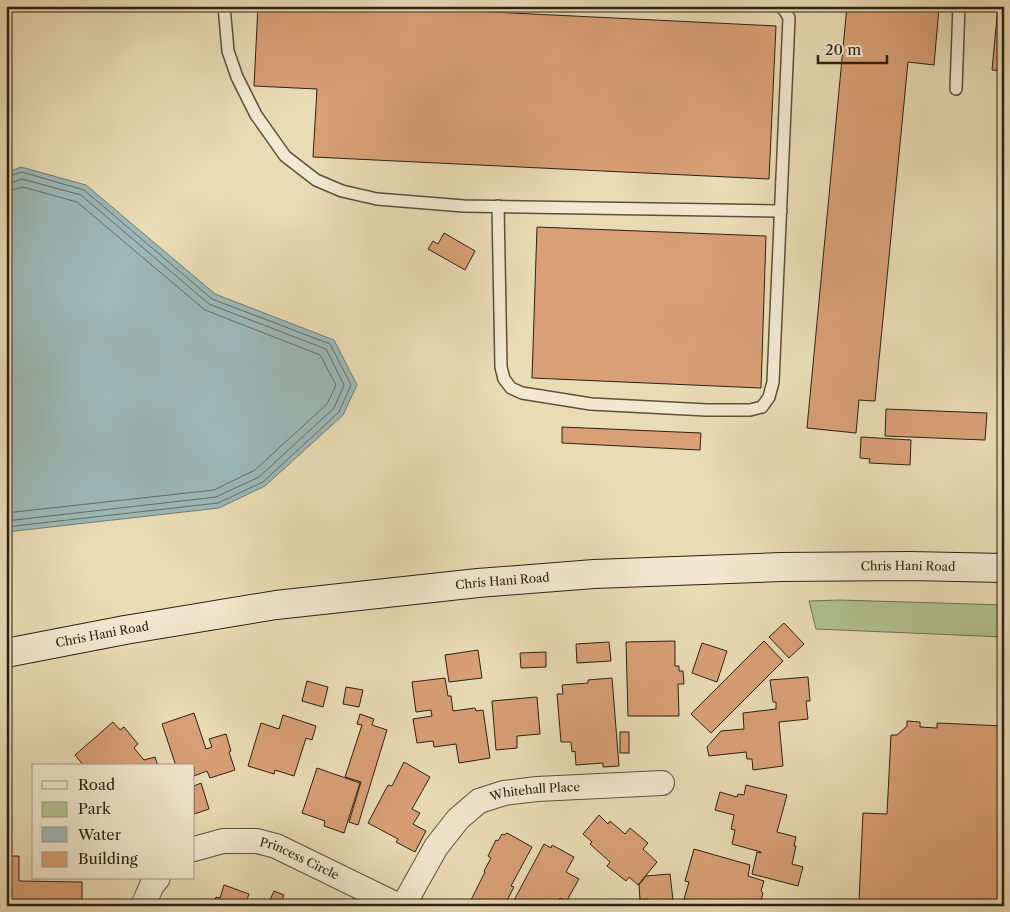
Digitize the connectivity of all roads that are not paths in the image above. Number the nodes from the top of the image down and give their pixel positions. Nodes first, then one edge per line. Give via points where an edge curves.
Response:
1 (224, 6) edge
2 (780, 6) edge
3 (959, 6) edge
4 (956, 89) dead end
5 (498, 206) junction
6 (781, 211) junction
7 (1004, 568) edge
8 (6, 653) edge
9 (662, 783) dead end
10 (195, 849) edge
11 (156, 880) edge
12 (143, 906) edge
13 (401, 906) edge

1 - 5 lane via 228,51 256,115 285,156 316,180 342,191 377,199
2 - 6 lane via 789,18
3 - 4 lane
5 - 6 lane
5 - 6 lane via 501,367 511,388 522,393 591,404 707,410 750,410 762,407 769,397 773,382
7 - 8 main road, Chris Hani Road via 781,567 594,574 478,583 276,605
9 - 13 street, Whitehall Place via 537,789 504,793 479,801 458,819 436,847
10 - 13 street, Princess Circle via 223,841 257,841 276,846
11 - 12 street

